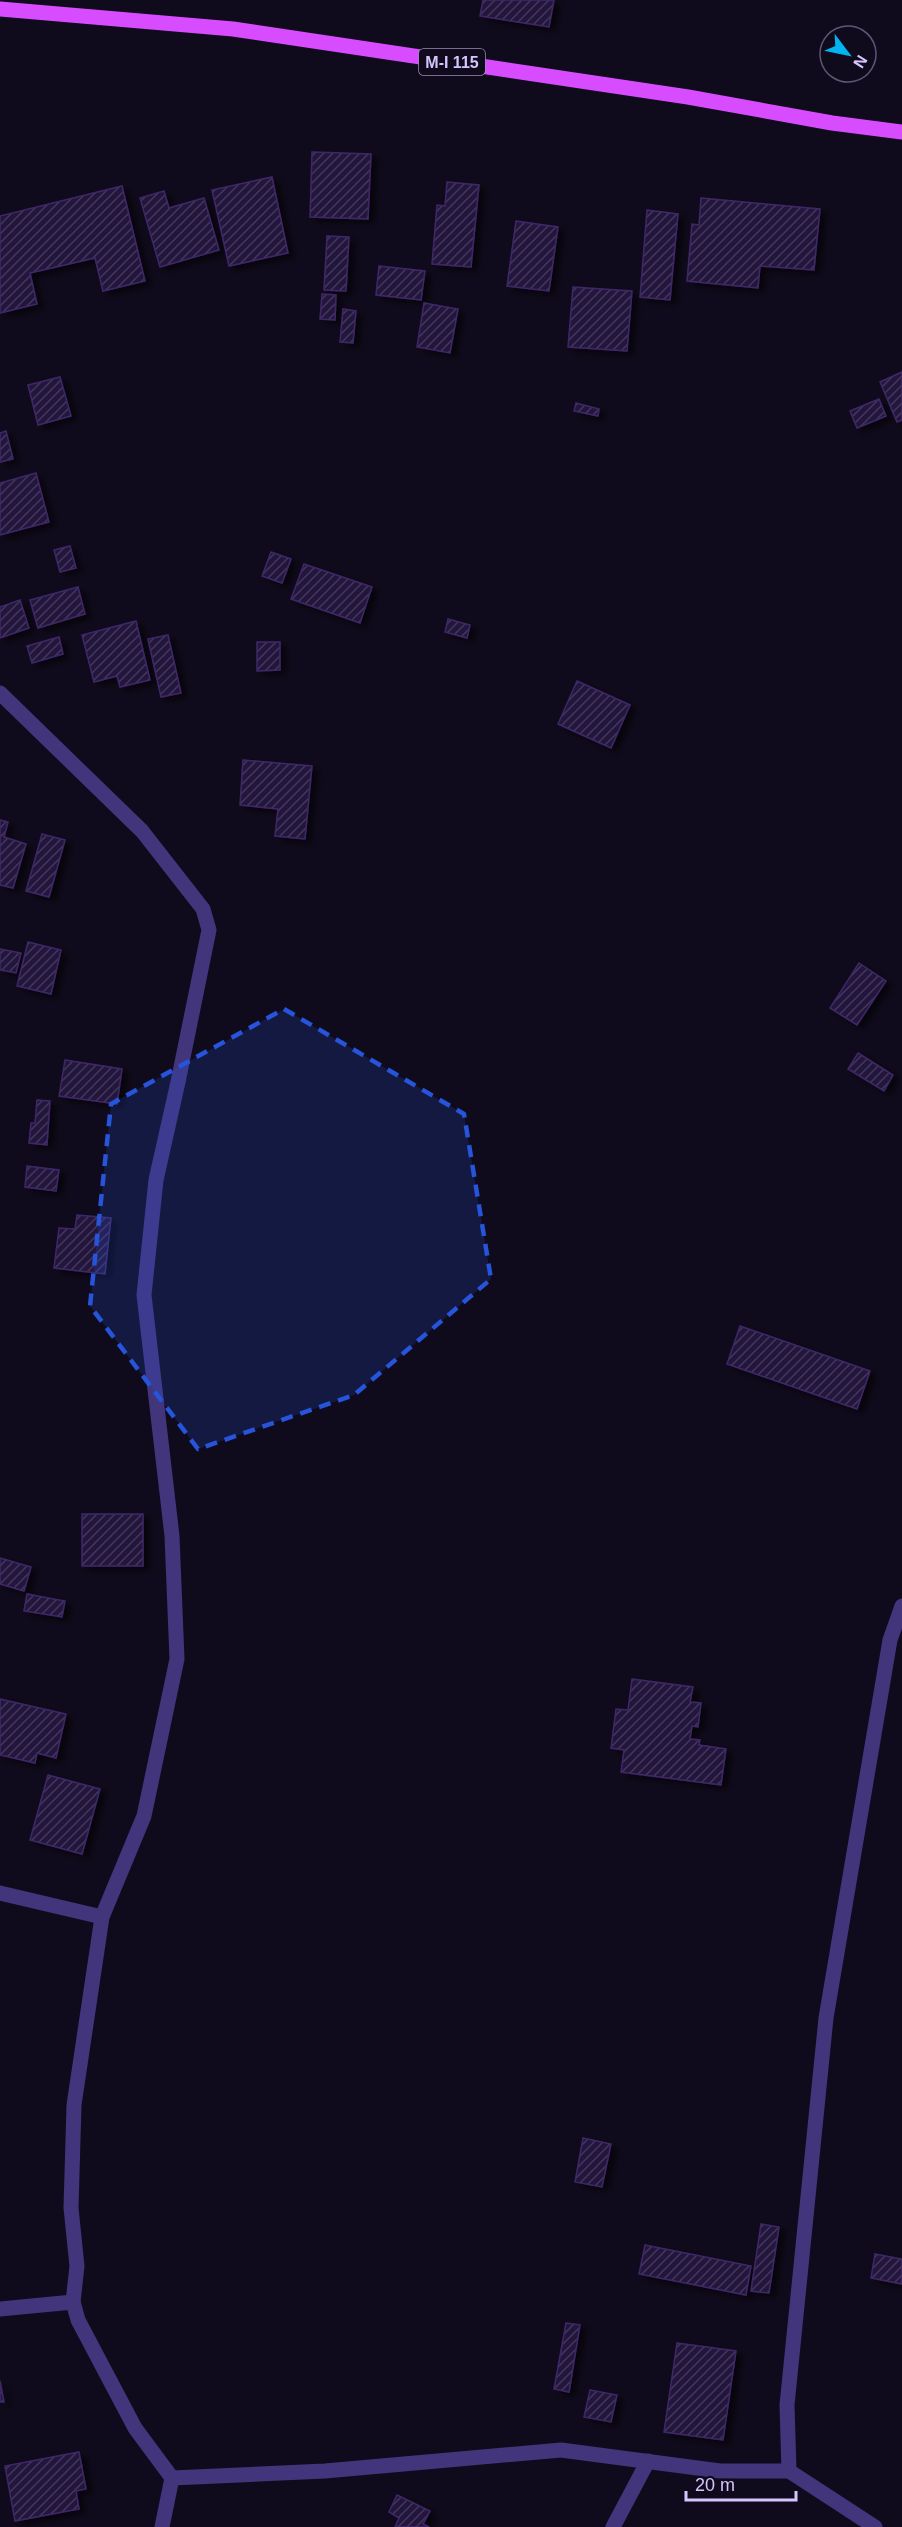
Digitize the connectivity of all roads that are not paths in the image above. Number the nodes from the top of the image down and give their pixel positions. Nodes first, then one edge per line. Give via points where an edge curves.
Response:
1 (0, 9) edge
2 (902, 132) edge
3 (0, 693) edge
4 (902, 1606) edge
5 (0, 1893) edge
6 (102, 1917) junction
7 (74, 2302) junction
8 (0, 2309) edge
9 (648, 2462) junction
10 (789, 2471) junction
11 (172, 2478) junction
12 (162, 2527) edge
13 (613, 2527) edge
14 (875, 2527) edge

1 - 2 main road, M-I 115 via 233,29
3 - 6 street via 142,831 203,909 208,930 156,1180 144,1295 172,1536 177,1659 144,1816
4 - 10 street via 890,1640 826,2018 787,2405
5 - 6 street
6 - 7 street via 74,2105
7 - 8 street
7 - 11 street via 86,2337 135,2428
9 - 10 street via 720,2471
9 - 11 street via 561,2450 325,2470
9 - 13 street
10 - 14 street
11 - 12 street

